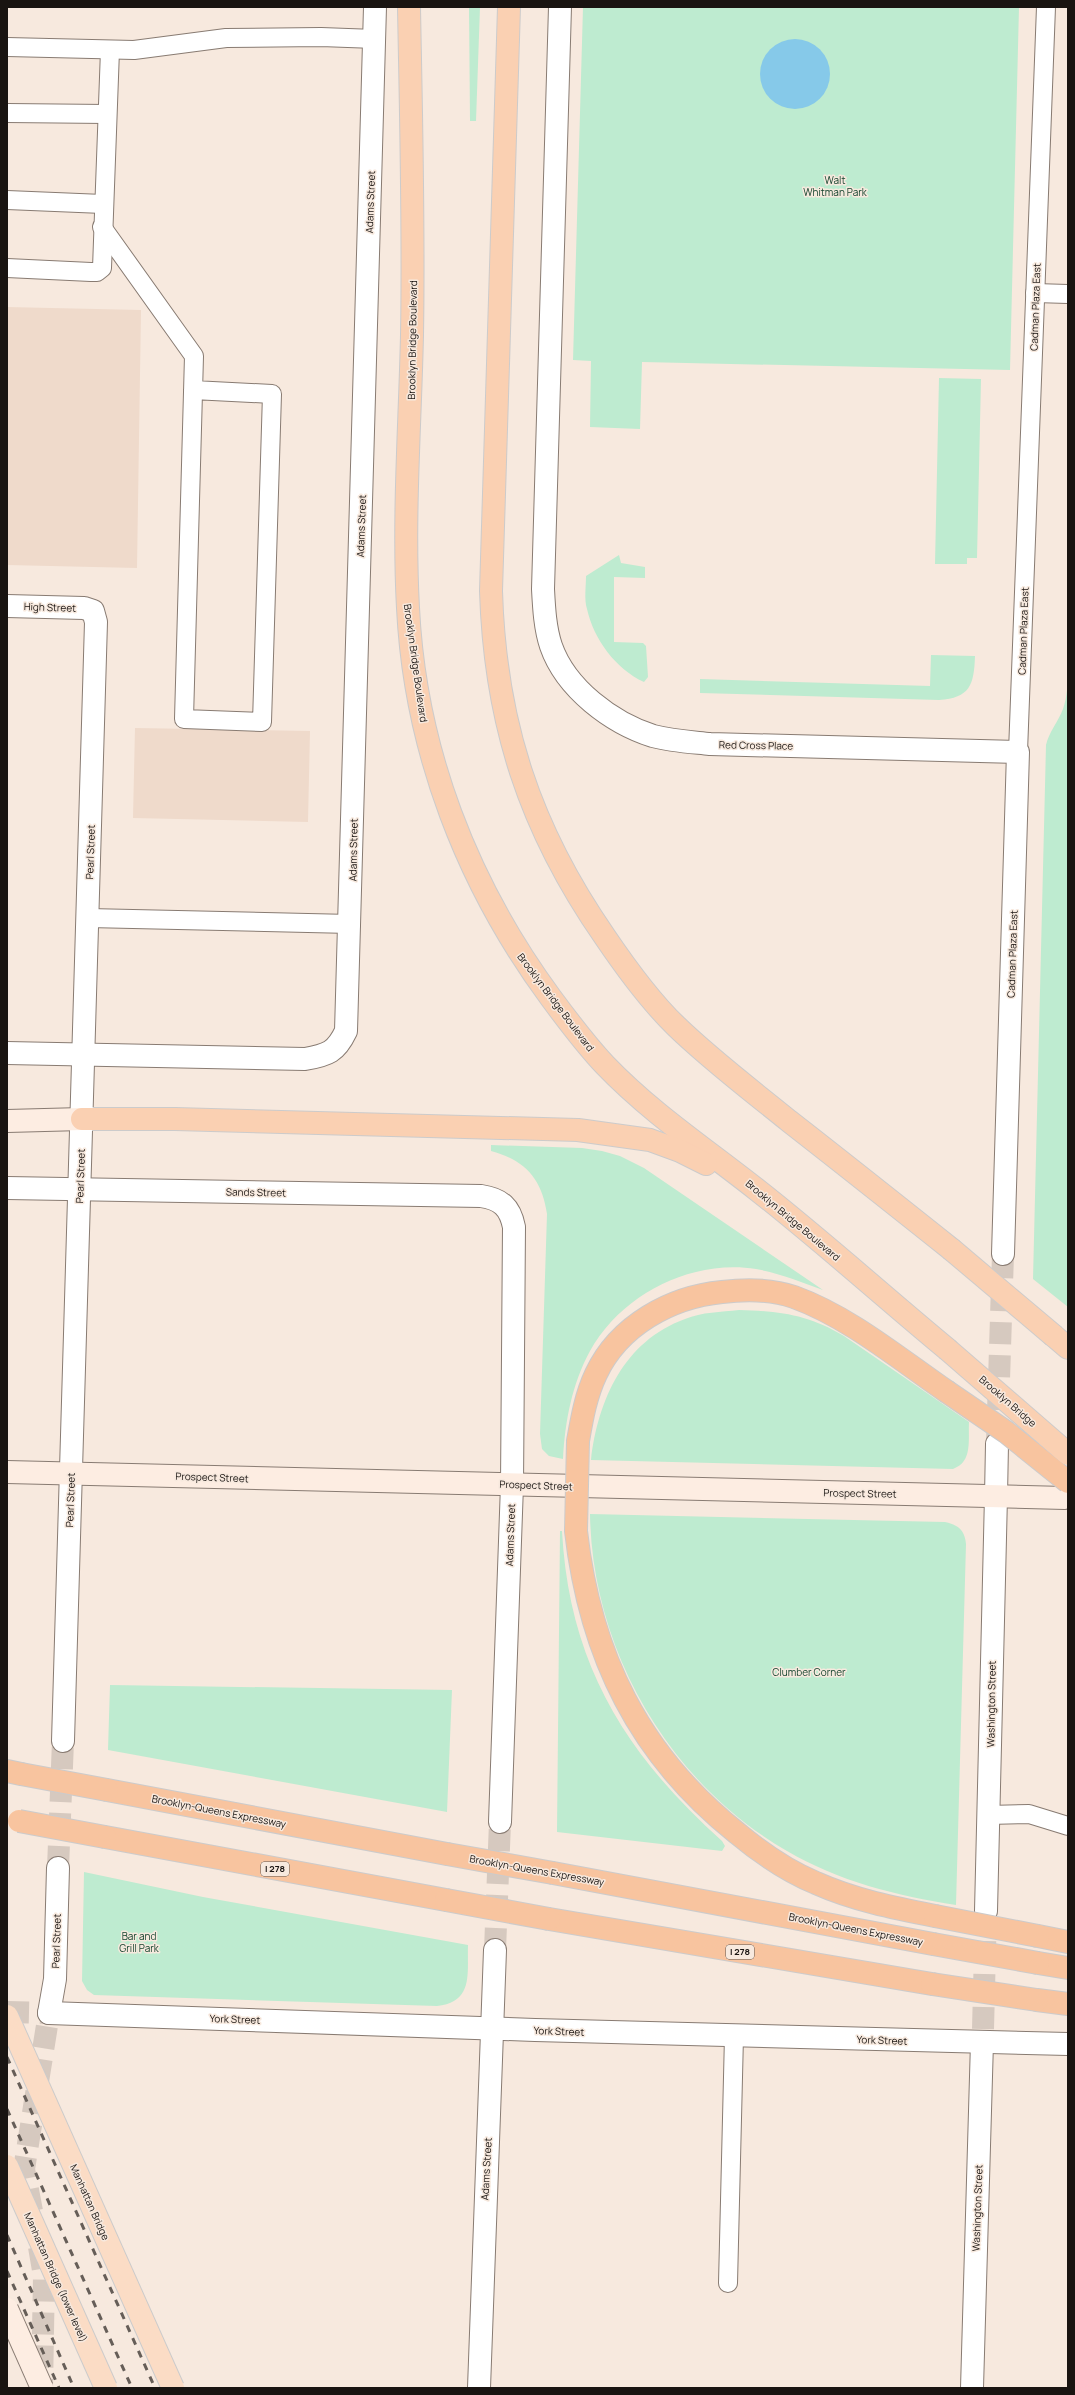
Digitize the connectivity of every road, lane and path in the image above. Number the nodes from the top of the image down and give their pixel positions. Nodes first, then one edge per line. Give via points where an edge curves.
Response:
1 (375, 7) edge
2 (409, 7) edge
3 (508, 7) edge
4 (560, 7) edge
5 (1046, 7) edge
6 (375, 39) junction
7 (7, 47) edge
8 (110, 50) junction
9 (7, 113) edge
10 (107, 114) junction
11 (7, 200) edge
12 (103, 204) junction
13 (102, 227) junction
14 (7, 268) edge
15 (1035, 293) junction
16 (1068, 294) edge
17 (193, 390) junction
18 (7, 606) edge
19 (93, 611) joint
20 (1018, 752) junction
21 (88, 918) junction
22 (351, 924) junction
23 (7, 1053) edge
24 (84, 1054) junction
25 (82, 1119) junction
26 (7, 1121) edge
27 (7, 1188) edge
28 (80, 1189) junction
29 (758, 1190) junction
30 (504, 1204) joint
31 (1003, 1254) tunnel mouth
32 (1068, 1348) edge
33 (947, 1349) joint
34 (997, 1444) tunnel mouth
35 (1068, 1454) edge
36 (7, 1472) edge
37 (70, 1473) junction
38 (512, 1484) junction
39 (1066, 1490) edge
40 (996, 1496) junction
41 (63, 1741) tunnel mouth
42 (14, 1773) edge
43 (988, 1814) junction
44 (13, 1820) edge
45 (500, 1822) tunnel mouth
46 (1068, 1826) edge
47 (58, 1868) tunnel mouth
48 (986, 1911) tunnel mouth
49 (1068, 1942) edge
50 (495, 1950) tunnel mouth
51 (1068, 1968) edge
52 (1068, 2004) edge
53 (49, 2013) joint
54 (7, 2016) edge
55 (492, 2028) junction
56 (983, 2035) junction
57 (734, 2036) junction
58 (1068, 2044) edge
59 (7, 2166) edge
60 (728, 2283) dead end
61 (7, 2309) edge
62 (42, 2388) edge
63 (106, 2388) edge
64 (173, 2388) edge
65 (479, 2388) edge
66 (972, 2388) edge

1 - 6 street, Adams Street
2 - 29 highway, Brooklyn Bridge Boulevard via 413,272 406,553 408,612 424,726 440,784 470,864 495,913 529,968 579,1036 656,1112
3 - 32 highway, bridge via 491,591 494,651 502,702 525,786 558,862 578,897 623,964 675,1026 742,1083 951,1249
4 - 20 street, Red Cross Place via 543,589 547,628 552,647 562,666 588,699 609,714 653,736 710,744
5 - 15 lane, Cadman Plaza East
6 - 8 lane via 226,38 134,50
6 - 22 street, Adams Street
7 - 8 lane
8 - 10 lane
9 - 10 lane
10 - 12 lane
11 - 12 lane
12 - 13 lane
13 - 14 lane via 102,268 97,272
13 - 17 lane via 194,356
15 - 16 lane
15 - 20 lane, Cadman Plaza East
17 - 17 lane via 184,719 262,722 272,394
18 - 19 street, High Street via 84,608
19 - 21 street, Pearl Street via 96,622
20 - 31 street, Cadman Plaza East
21 - 22 lane
21 - 24 street, Pearl Street
22 - 24 street, Adams Street via 346,1031 332,1052 305,1059
23 - 24 street
24 - 25 street, Pearl Street
25 - 26 main road
25 - 28 street, Pearl Street
25 - 29 highway via 562,1129 614,1133 650,1140 680,1151
27 - 28 street, Sands Street
28 - 30 street, Sands Street via 481,1196 493,1198
28 - 37 street, Pearl Street
29 - 33 highway, Brooklyn Bridge Boulevard
30 - 38 street, Adams Street via 512,1214 514,1227
33 - 35 highway, Brooklyn Bridge, bridge
34 - 40 street
36 - 37 main road, Prospect Street
37 - 38 main road, Prospect Street
37 - 41 street, Pearl Street
38 - 40 main road, Prospect Street
38 - 45 street, Adams Street
39 - 40 main road, Prospect Street
39 - 49 highway, bridge via 1006,1432 853,1328 804,1301 776,1292 758,1290 716,1292 696,1296 664,1308 633,1327 619,1340 596,1373 578,1441 576,1531 588,1604 607,1665 636,1722 655,1750 701,1803 754,1847 816,1884 876,1904
40 - 43 street, Washington Street
42 - 51 highway, Brooklyn-Queens Expressway, bridge
43 - 46 lane via 1029,1814
43 - 48 street, Washington Street
44 - 52 highway, I 278, bridge via 549,1919 932,1984
47 - 53 street, Pearl Street via 55,1979
50 - 55 street, Adams Street
53 - 55 street, York Street
54 - 64 main road, Manhattan Bridge, bridge
55 - 57 street, York Street
55 - 65 street, Adams Street
56 - 57 street, York Street
56 - 58 street, York Street
56 - 66 street, Washington Street
57 - 60 lane
59 - 63 main road, Manhattan Bridge (lower level), bridge
61 - 62 main road, bridge

